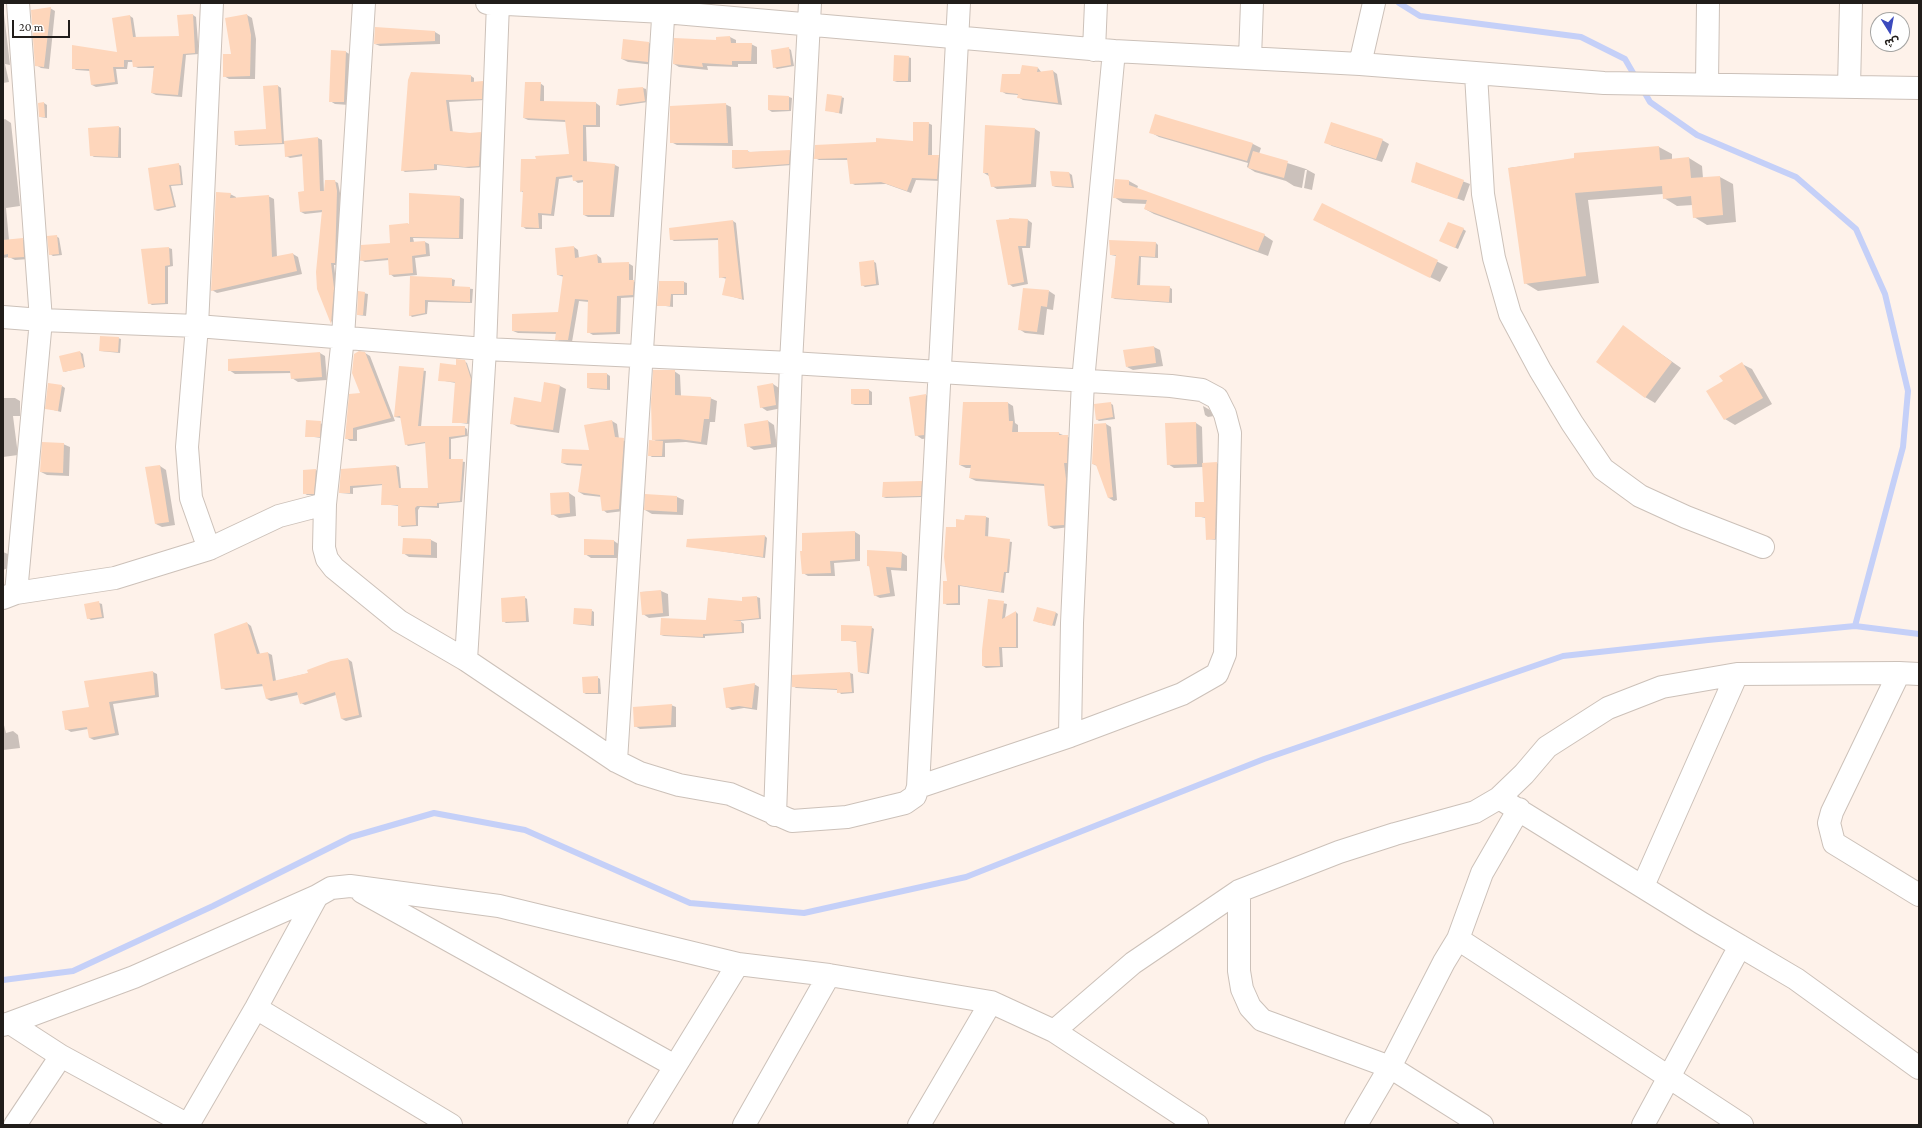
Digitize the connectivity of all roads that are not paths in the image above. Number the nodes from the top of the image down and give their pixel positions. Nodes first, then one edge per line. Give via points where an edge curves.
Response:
1 (18, 3) edge
2 (212, 3) edge
3 (364, 3) edge
4 (494, 3) edge
5 (810, 3) edge
6 (959, 3) edge
7 (1096, 3) edge
8 (1252, 3) edge
9 (1374, 3) edge
10 (1708, 3) edge
11 (1851, 3) edge
12 (664, 8) edge
13 (810, 25) junction
14 (958, 37) junction
15 (1104, 51) junction
16 (1250, 58) junction
17 (1360, 64) junction
18 (1476, 74) junction
19 (1700, 85) junction
20 (1849, 87) junction
21 (1919, 88) edge
22 (3, 317) edge
23 (41, 320) junction
24 (197, 326) junction
25 (343, 337) junction
26 (485, 349) junction
27 (642, 355) junction
28 (791, 363) junction
29 (941, 371) junction
30 (1083, 381) junction
31 (325, 504) junction
32 (1763, 547) dead end
33 (209, 549) junction
34 (10, 596) edge
35 (466, 660) junction
36 (1737, 674) junction
37 (1909, 674) edge
38 (1070, 736) junction
39 (616, 761) junction
40 (918, 787) junction
41 (1499, 798) junction
42 (1519, 809) junction
43 (776, 815) junction
44 (350, 886) junction
45 (1643, 886) junction
46 (1240, 891) junction
47 (1919, 895) edge
48 (317, 896) junction
49 (1458, 939) junction
50 (1740, 946) junction
51 (738, 964) junction
52 (829, 975) junction
53 (991, 1002) junction
54 (256, 1008) junction
55 (7, 1024) edge
56 (1054, 1031) junction
57 (61, 1056) junction
58 (675, 1066) junction
59 (1390, 1067) junction
60 (1919, 1068) edge
61 (1667, 1077) junction
62 (926, 1122) edge
63 (15, 1125) edge
64 (188, 1125) edge
65 (451, 1125) edge
66 (639, 1125) edge
67 (744, 1125) edge
68 (1196, 1125) edge
69 (1356, 1125) edge
70 (1482, 1125) edge
71 (1643, 1125) edge
72 (1742, 1125) edge

1 - 23 street
2 - 24 street
3 - 25 street
4 - 12 street
4 - 26 street
5 - 13 street
6 - 14 street
7 - 15 street
8 - 16 street
9 - 17 street
10 - 19 street
11 - 20 street
12 - 13 street
12 - 27 street
13 - 14 street
13 - 28 street
14 - 15 street
14 - 29 street
15 - 16 street
15 - 30 street
16 - 17 street
17 - 18 street
18 - 19 street via 1604,83
18 - 32 street via 1483,194 1494,258 1510,314 1572,423 1603,469 1640,496
19 - 20 street
20 - 21 street
22 - 23 street
23 - 24 street
23 - 34 street
24 - 25 street
24 - 33 street via 187,447 191,498
25 - 26 street
25 - 31 street
26 - 27 street
26 - 35 street
27 - 28 street
27 - 39 street
28 - 29 street
28 - 43 street
29 - 30 street
29 - 40 street
30 - 38 street via 1072,623
30 - 38 street via 1202,390 1217,398 1230,433 1225,654 1217,674 1182,694
31 - 33 street via 278,516
31 - 35 street via 324,548 327,559 334,568 399,621
33 - 34 street via 115,578
35 - 39 street
36 - 37 street
36 - 41 street via 1662,687 1608,708 1547,747
36 - 45 street
37 - 47 street via 1832,812 1829,823 1834,843
38 - 40 street
39 - 43 street via 640,773 679,785 730,794
40 - 43 street via 915,796 905,803 847,817 792,821
41 - 42 street
41 - 46 street via 1475,812 1339,852
42 - 45 street
42 - 49 street via 1482,872
44 - 48 street via 331,888
44 - 51 street via 499,906
44 - 58 street
45 - 50 street
46 - 56 street via 1134,964
46 - 59 street via 1239,971 1242,989 1250,1007 1262,1020
48 - 54 street
48 - 55 street via 134,978
49 - 59 street
49 - 61 street
50 - 60 street via 1796,979
50 - 61 street
51 - 52 street
51 - 58 street
52 - 53 street
52 - 67 street
53 - 56 street
53 - 62 street
54 - 64 street
54 - 65 street
55 - 57 street
56 - 68 street
57 - 63 street
57 - 64 street
58 - 66 street
59 - 69 street
59 - 70 street
61 - 71 street
61 - 72 street

